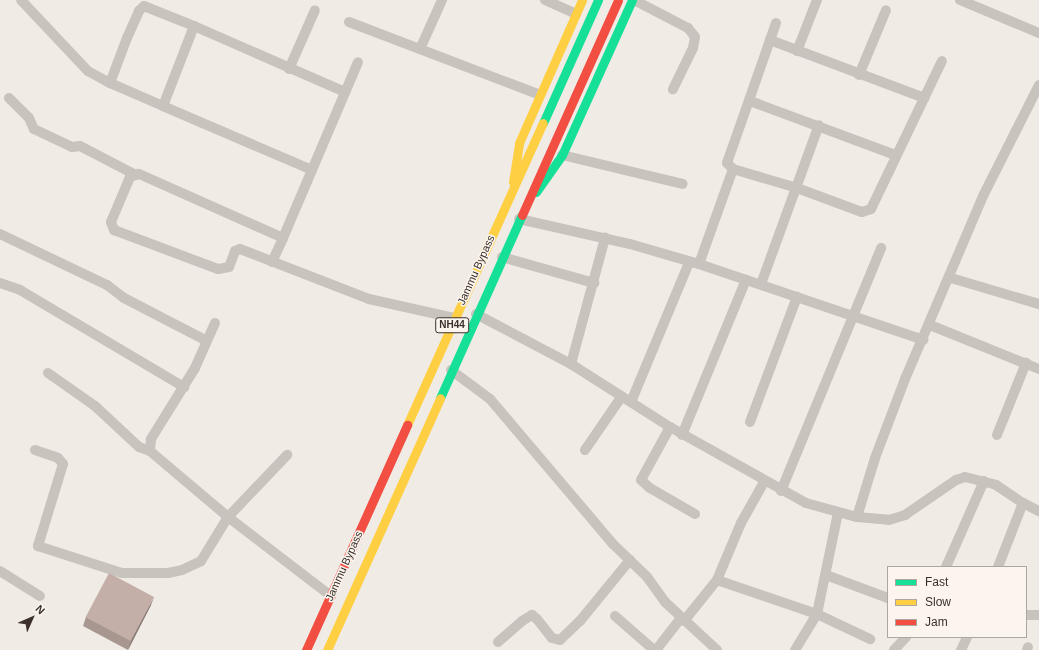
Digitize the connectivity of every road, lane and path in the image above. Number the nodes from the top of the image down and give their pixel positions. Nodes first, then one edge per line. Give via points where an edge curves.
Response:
1 (21, 0) edge
2 (442, 0) edge
3 (545, 0) edge
4 (582, 0) edge
5 (598, 0) edge
6 (618, 0) edge
7 (633, 0) edge
8 (817, 0) edge
9 (960, 0) edge
10 (315, 10) dead end
11 (886, 10) dead end
12 (576, 14) junction
13 (349, 22) dead end
14 (776, 23) dead end
15 (194, 26) junction
16 (1039, 33) edge
17 (770, 40) junction
18 (420, 49) junction
19 (797, 51) junction
20 (942, 61) dead end
21 (358, 62) dead end
22 (289, 69) junction
23 (859, 75) junction
24 (110, 83) junction
25 (1039, 85) edge
26 (673, 89) dead end
27 (345, 92) junction
28 (540, 95) junction
29 (9, 98) dead end
30 (924, 98) junction
31 (750, 102) junction
32 (162, 106) junction
33 (819, 126) junction
34 (562, 155) junction
35 (895, 155) junction
36 (733, 169) junction
37 (312, 170) junction
38 (134, 174) junction
39 (683, 184) dead end
40 (797, 188) junction
41 (513, 189) junction
42 (528, 200) junction
43 (519, 219) junction
44 (0, 234) edge
45 (283, 238) junction
46 (605, 238) junction
47 (881, 248) dead end
48 (502, 257) junction
49 (272, 262) junction
50 (694, 263) junction
51 (951, 278) junction
52 (746, 280) junction
53 (594, 283) junction
54 (0, 284) edge
55 (761, 284) junction
56 (797, 297) junction
57 (1039, 304) edge
58 (476, 314) junction
59 (855, 316) junction
60 (455, 318) junction
61 (215, 323) dead end
62 (930, 325) junction
63 (923, 340) junction
64 (207, 341) junction
65 (571, 364) junction
66 (1026, 364) junction
67 (1039, 369) edge
68 (451, 370) junction
69 (48, 373) dead end
70 (184, 387) junction
71 (622, 396) junction
72 (631, 402) junction
73 (750, 422) dead end
74 (670, 428) junction
75 (682, 435) junction
76 (998, 435) dead end
77 (35, 450) dead end
78 (586, 450) dead end
79 (150, 451) junction
80 (287, 455) dead end
81 (984, 481) junction
82 (764, 482) junction
83 (781, 491) junction
84 (1022, 503) junction
85 (1039, 511) edge
86 (838, 513) junction
87 (695, 514) dead end
88 (228, 517) junction
89 (857, 517) junction
90 (630, 560) junction
91 (946, 566) edge
92 (998, 566) edge
93 (0, 571) edge
94 (826, 575) junction
95 (717, 580) junction
96 (40, 596) dead end
97 (331, 596) junction
98 (887, 598) edge
99 (817, 614) junction
100 (1027, 615) edge
101 (615, 616) dead end
102 (1039, 616) edge
103 (682, 619) junction
104 (905, 638) edge
105 (967, 638) edge
106 (870, 639) dead end
107 (498, 642) dead end
108 (306, 650) edge
109 (327, 650) edge
110 (655, 650) edge
111 (717, 650) edge
112 (795, 650) edge
113 (894, 650) edge
114 (961, 650) edge

1 - 24 street via 88,71
2 - 18 street
3 - 12 street
4 - 12 main road
5 - 41 main road, Jammu Bypass / NH44
6 - 42 main road, Jammu Bypass / NH44
7 - 26 street via 688,28 695,37 694,48
7 - 34 main road
8 - 19 street
9 - 16 street
10 - 22 street
11 - 23 street
12 - 28 main road
13 - 18 street
14 - 17 street
15 - 22 street
15 - 24 street via 147,5 142,7 136,16
15 - 32 street
17 - 19 street
17 - 31 street
18 - 28 street
19 - 23 street
20 - 30 street
21 - 27 street
22 - 27 street
23 - 30 street
24 - 32 street
25 - 51 street via 984,194
27 - 37 street
28 - 41 main road via 519,143
29 - 38 street via 30,118 34,129 72,147 80,146
30 - 35 street
31 - 33 street
31 - 36 street via 727,159
32 - 37 street
33 - 35 street
33 - 40 street
34 - 39 street
34 - 42 main road via 542,186
35 - 40 street via 871,209 867,212
36 - 40 street
36 - 50 street
37 - 45 street
38 - 45 street
38 - 49 street via 130,177 111,222 114,230 221,269 228,267 234,253 239,249
40 - 55 street
41 - 60 main road, Jammu Bypass / NH44
42 - 43 main road, Jammu Bypass / NH44
43 - 46 street
43 - 48 main road, Jammu Bypass / NH44
44 - 64 street via 107,285 124,298
45 - 49 street
46 - 50 street
46 - 53 street
47 - 59 street
48 - 53 street
48 - 58 main road, Jammu Bypass / NH44
49 - 60 street via 383,304
50 - 52 street
50 - 72 street
51 - 57 street
51 - 62 street
52 - 55 street
52 - 75 street
53 - 65 street
54 - 70 street via 20,290
55 - 56 street
56 - 59 street
56 - 73 street
58 - 65 street
58 - 68 main road, Jammu Bypass / NH44
59 - 63 street
59 - 83 street
60 - 97 main road, Jammu Bypass / NH44
61 - 64 street
62 - 63 street
62 - 66 street
63 - 89 street via 890,418
64 - 70 street
65 - 71 street
66 - 67 street
66 - 76 street
68 - 90 street via 490,399 613,544
68 - 109 main road, Jammu Bypass / NH44
69 - 79 street via 95,406 139,448
70 - 79 street via 155,432
71 - 72 street
71 - 78 street
72 - 74 street
74 - 75 street
74 - 87 street via 641,480
75 - 82 street
77 - 88 street via 58,458 63,464 39,537 40,548 122,573 168,573 201,561
79 - 88 street
80 - 88 street
81 - 84 street via 996,485
81 - 89 street via 965,477 956,480 905,515 889,520
81 - 91 street
82 - 83 street
82 - 95 street via 741,523
83 - 86 street
84 - 85 street
84 - 92 street
86 - 89 street
86 - 94 street
88 - 97 street
90 - 103 street
90 - 107 street via 580,622 560,640 552,638 538,619 532,616 522,621
93 - 96 street
94 - 98 street
94 - 99 street
95 - 99 street
95 - 103 street
97 - 108 main road, Jammu Bypass / NH44
99 - 106 street
99 - 112 street
100 - 102 street
101 - 110 street
103 - 110 street
103 - 111 street
104 - 113 street
105 - 114 street

